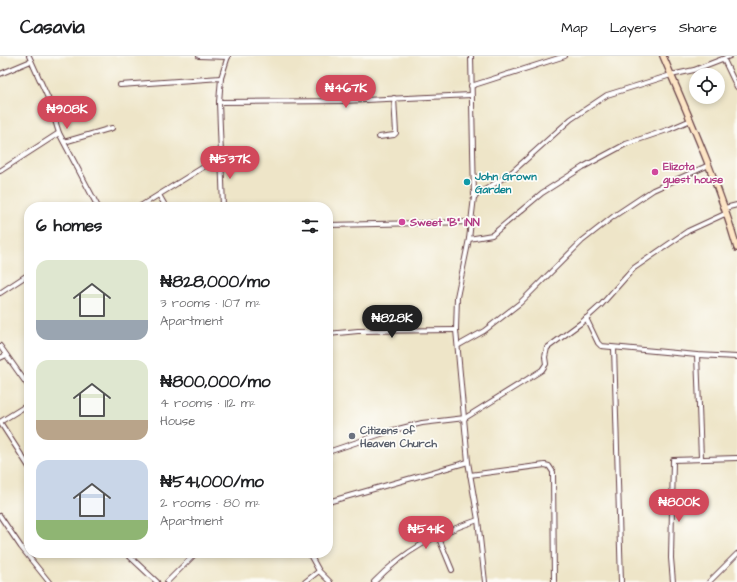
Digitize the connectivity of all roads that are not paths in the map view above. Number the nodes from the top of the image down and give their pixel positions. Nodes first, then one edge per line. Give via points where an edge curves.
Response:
1 (199, 56) edge
2 (471, 56) edge
3 (565, 56) edge
4 (663, 56) edge
5 (730, 56) edge
6 (228, 57) edge
7 (30, 58) edge
8 (724, 60) junction
9 (0, 74) edge
10 (671, 75) junction
11 (221, 78) junction
12 (120, 85) dead end
13 (471, 86) junction
14 (737, 87) edge
15 (471, 95) junction
16 (394, 98) junction
17 (220, 102) junction
18 (691, 120) junction
19 (112, 128) dead end
20 (59, 132) junction
21 (379, 137) dead end
22 (64, 142) junction
23 (221, 154) junction
24 (709, 166) junction
25 (0, 171) edge
26 (158, 195) junction
27 (474, 197) junction
28 (95, 202) edge
29 (147, 202) edge
30 (163, 202) edge
31 (223, 202) edge
32 (737, 205) edge
33 (726, 210) junction
34 (472, 222) junction
35 (333, 225) edge
36 (469, 239) junction
37 (737, 248) edge
38 (24, 277) edge
39 (0, 293) edge
40 (586, 318) junction
41 (456, 330) junction
42 (333, 334) edge
43 (459, 345) junction
44 (0, 346) edge
45 (614, 348) junction
46 (6, 355) junction
47 (697, 355) junction
48 (737, 357) edge
49 (0, 358) edge
50 (24, 380) edge
51 (24, 407) edge
52 (465, 418) junction
53 (0, 422) edge
54 (333, 450) edge
55 (701, 458) junction
56 (737, 458) edge
57 (24, 459) edge
58 (468, 462) junction
59 (470, 475) junction
60 (333, 501) edge
61 (0, 516) edge
62 (478, 520) junction
63 (438, 536) junction
64 (24, 552) edge
65 (737, 554) edge
66 (29, 558) edge
67 (131, 558) edge
68 (191, 558) edge
69 (312, 558) edge
70 (452, 570) dead end
71 (319, 571) junction
72 (49, 582) edge
73 (157, 582) edge
74 (167, 582) edge
75 (305, 582) edge
76 (330, 582) edge
77 (374, 582) edge
78 (485, 582) edge
79 (554, 582) edge
80 (621, 582) edge
81 (674, 582) edge
82 (709, 582) edge

1 - 6 street
2 - 13 street
3 - 13 street
4 - 10 street
5 - 8 street
6 - 11 street
7 - 9 street
7 - 20 street via 48,98
8 - 10 street
8 - 14 street
10 - 18 street
10 - 27 street via 607,95 592,104 550,136 511,173
11 - 12 street
11 - 17 street
13 - 15 street
15 - 16 street
15 - 27 street
16 - 17 street
16 - 21 street via 396,133
17 - 23 street
18 - 24 street
18 - 36 street via 626,144 583,167 542,193 492,235
19 - 22 street
20 - 22 street
20 - 25 street
22 - 28 street
23 - 26 street
23 - 31 street
24 - 33 street
24 - 43 street via 653,190 614,216 582,241 520,303
26 - 29 street
26 - 30 street
27 - 34 street
32 - 33 street
33 - 37 street
33 - 40 street via 688,231 634,268 601,306
34 - 35 street
34 - 36 street
36 - 41 street via 457,297
38 - 39 street
40 - 45 street via 601,346
40 - 52 street via 547,348 546,364 542,370
41 - 42 street
41 - 43 street
43 - 52 street
44 - 46 street
45 - 47 street
45 - 80 street
46 - 49 street
46 - 50 street
47 - 48 street
47 - 55 street
51 - 53 street
52 - 54 street via 422,423
52 - 58 street
53 - 57 street
55 - 56 street
55 - 81 street via 673,460 671,558
58 - 59 street
58 - 60 street
59 - 62 street
59 - 79 street via 546,465 550,468 553,472
61 - 64 street
62 - 63 street
62 - 78 street
63 - 70 street
63 - 77 street via 408,552
65 - 82 street
66 - 72 street
67 - 73 street
68 - 74 street
69 - 71 street
71 - 75 street
71 - 76 street

